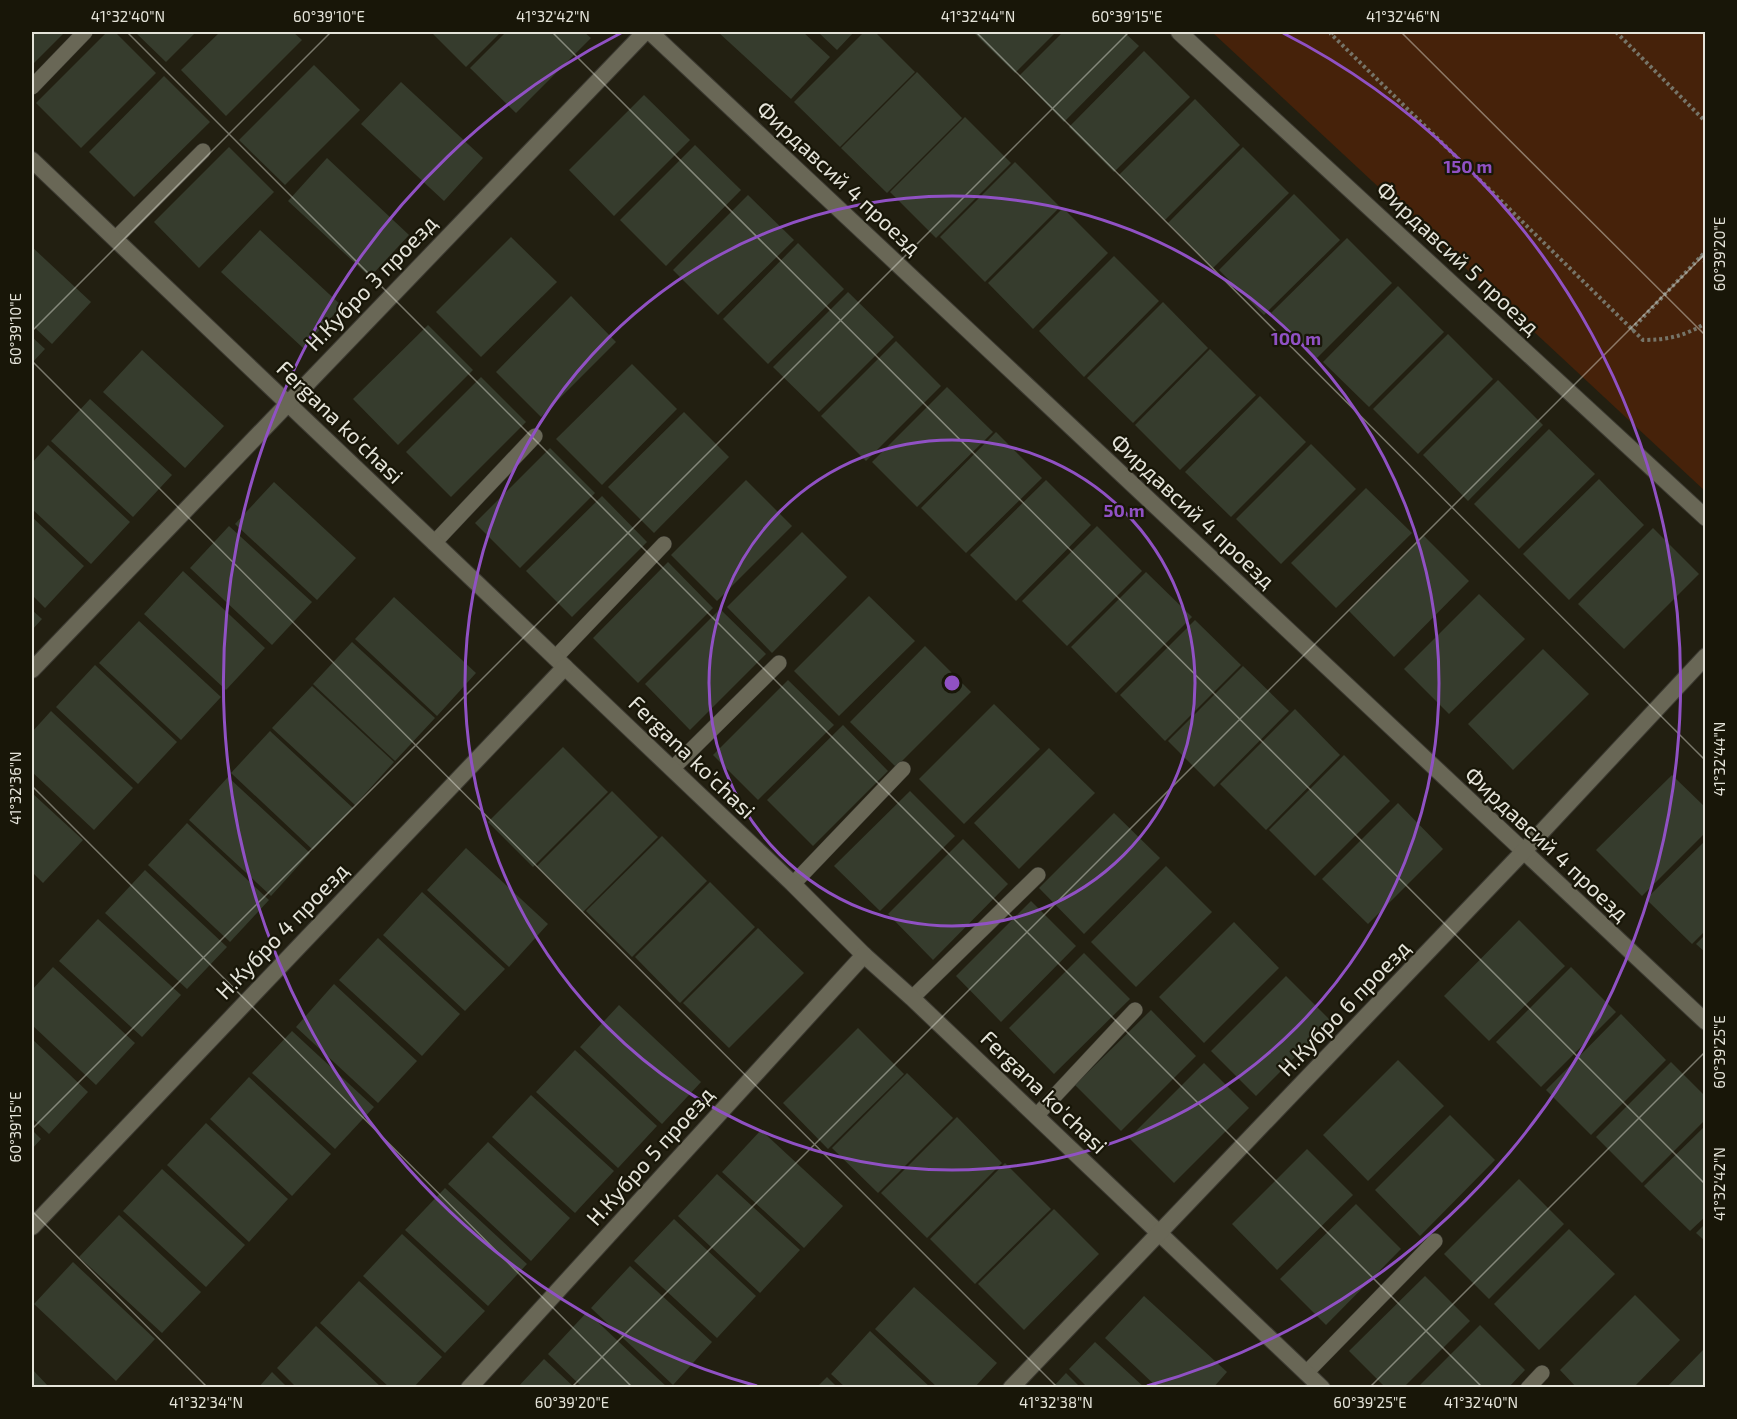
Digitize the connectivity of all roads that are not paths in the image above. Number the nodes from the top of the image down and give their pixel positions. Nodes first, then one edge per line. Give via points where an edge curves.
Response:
1 (85, 32) edge
2 (645, 32) edge
3 (650, 32) edge
4 (1179, 32) edge
5 (32, 87) edge
6 (203, 152) dead end
7 (32, 160) edge
8 (115, 239) junction
9 (287, 403) junction
10 (535, 436) dead end
11 (1706, 518) edge
12 (434, 543) junction
13 (664, 544) dead end
14 (1706, 656) edge
15 (560, 662) junction
16 (779, 663) dead end
17 (32, 670) edge
18 (672, 770) junction
19 (903, 770) dead end
20 (1523, 852) junction
21 (1038, 875) dead end
22 (793, 884) junction
23 (864, 955) junction
24 (912, 998) junction
25 (1135, 1010) dead end
26 (1706, 1022) edge
27 (1036, 1116) junction
28 (32, 1227) edge
29 (1160, 1233) junction
30 (1435, 1241) dead end
31 (1306, 1373) junction
32 (1542, 1373) dead end
33 (469, 1388) edge
34 (1011, 1388) edge
35 (1322, 1388) edge
36 (1528, 1388) edge

1 - 5 lane
2 - 9 street, Н.Кубро 3 проезд
3 - 20 street, Фирдавсий 4 проезд
4 - 11 street, Фирдавсий 5 проезд
6 - 8 lane
7 - 8 street, Fergana ko'chasi
8 - 9 street, Fergana ko'chasi
9 - 12 street, Fergana ko'chasi
9 - 17 street, Н.Кубро 3 проезд
10 - 12 lane
12 - 15 street, Fergana ko'chasi
13 - 15 lane
14 - 20 street, Н.Кубро 6 проезд
15 - 18 street, Fergana ko'chasi
15 - 28 street, Н.Кубро 4 проезд
16 - 18 lane
18 - 22 street, Fergana ko'chasi
19 - 22 lane
20 - 26 street, Фирдавсий 4 проезд
20 - 29 street, Н.Кубро 6 проезд
21 - 24 lane
22 - 23 street, Fergana ko'chasi
23 - 24 street, Fergana ko'chasi
23 - 33 street, Н.Кубро 5 проезд
24 - 27 street, Fergana ko'chasi
25 - 27 lane
27 - 29 street, Fergana ko'chasi
29 - 31 street, Fergana ko'chasi
29 - 34 street, Н.Кубро 6 проезд
30 - 31 lane
31 - 35 street, Fergana ko'chasi
32 - 36 lane

